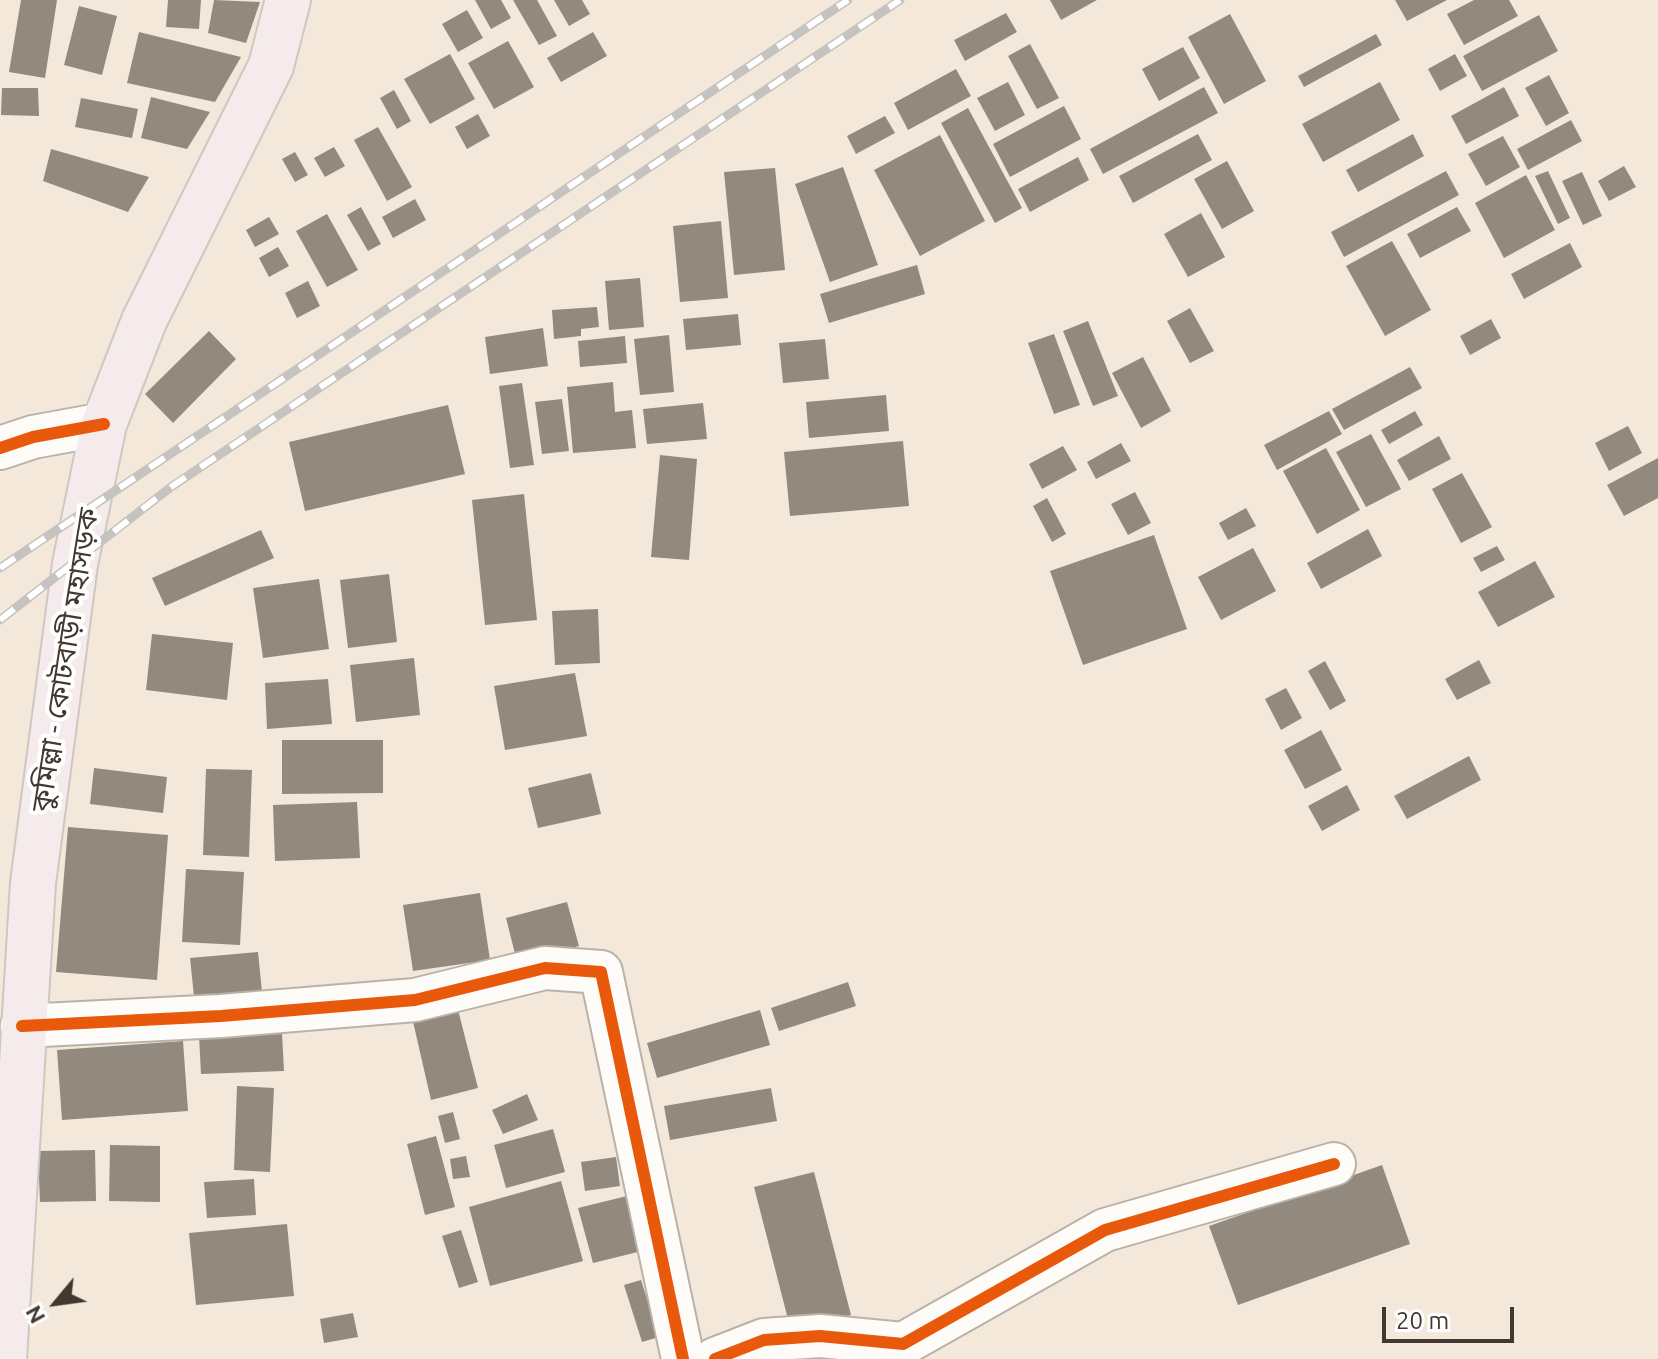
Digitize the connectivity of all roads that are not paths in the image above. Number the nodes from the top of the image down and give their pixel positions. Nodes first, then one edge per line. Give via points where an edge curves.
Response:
1 (288, 0) edge
2 (104, 424) junction
3 (0, 448) edge
4 (22, 1026) junction
5 (1334, 1164) dead end
6 (4, 1359) edge
7 (683, 1359) edge
8 (715, 1359) edge

1 - 2 main road, কুমিল্লা - কোটবাড়ী মহাসড়ক via 271,66 144,321
2 - 3 street
2 - 4 main road, কুমিল্লা - কোটবাড়ী মহাসড়ক via 75,564 33,883
4 - 6 main road, কুমিল্লা - কোটবাড়ী মহাসড়ক
4 - 7 street via 415,1000 545,968 601,972
5 - 8 street via 1105,1230 903,1344 820,1336 764,1340

